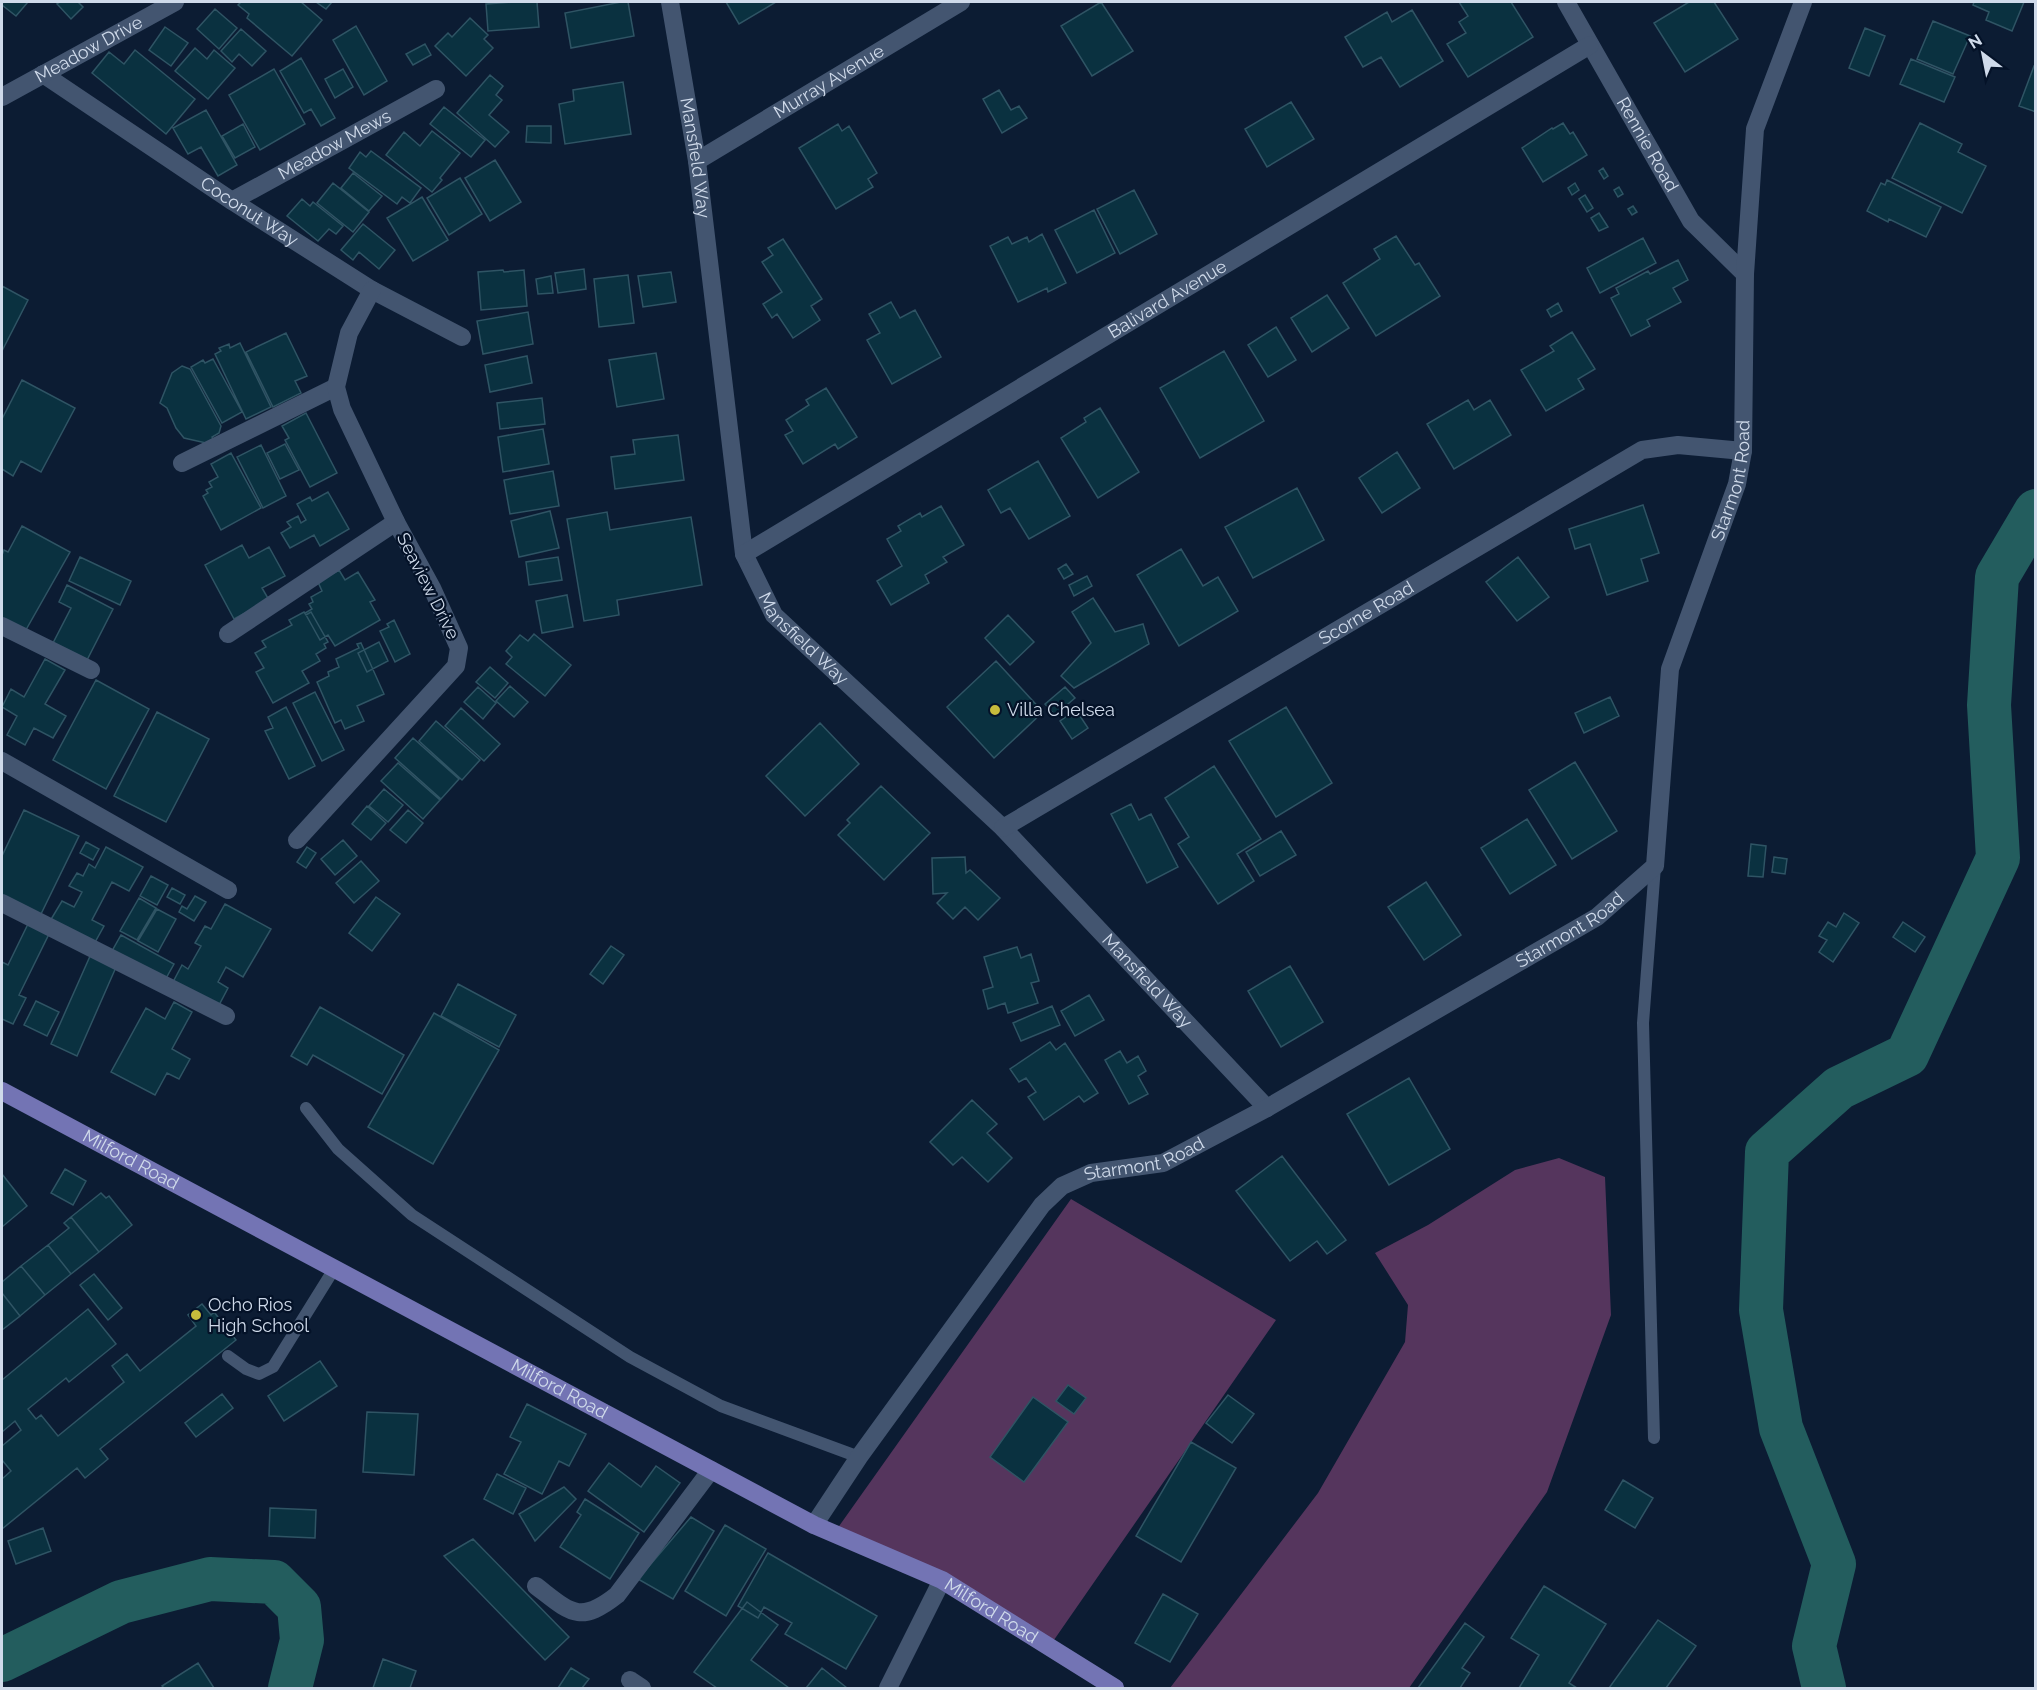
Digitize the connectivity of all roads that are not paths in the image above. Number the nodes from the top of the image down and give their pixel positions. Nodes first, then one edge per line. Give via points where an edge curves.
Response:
1 (175, 2) edge
2 (670, 2) edge
3 (961, 2) edge
4 (1566, 2) edge
5 (1803, 2) edge
6 (1590, 45) junction
7 (43, 74) junction
8 (436, 89) dead end
9 (2, 97) edge
10 (697, 161) junction
11 (232, 201) junction
12 (1745, 274) junction
13 (372, 290) junction
14 (462, 337) dead end
15 (336, 387) junction
16 (1743, 451) junction
17 (182, 463) dead end
18 (396, 522) junction
19 (744, 554) junction
20 (2, 626) edge
21 (228, 634) dead end
22 (91, 670) dead end
23 (2, 761) edge
24 (1003, 828) junction
25 (297, 840) dead end
26 (1655, 866) junction
27 (228, 890) dead end
28 (2, 903) edge
29 (226, 1016) dead end
30 (2, 1091) edge
31 (306, 1108) dead end
32 (1267, 1108) junction
33 (334, 1269) junction
34 (228, 1356) dead end
35 (1653, 1438) dead end
36 (859, 1456) junction
37 (711, 1470) junction
38 (814, 1525) junction
39 (942, 1580) junction
40 (536, 1586) dead end
41 (888, 1689) edge
42 (1115, 1689) edge

1 - 7 street, Meadow Drive
2 - 10 street, Mansfield Way
3 - 10 street, Murray Avenue
4 - 6 street, Rennie Road
5 - 12 street, Starmont Road via 1755,129
6 - 12 street, Rennie Road via 1691,221
6 - 19 street, Balivard Avenue
7 - 9 street, Meadow Drive
7 - 11 street, Coconut Way
8 - 11 street, Meadow Mews
10 - 19 street, Mansfield Way
11 - 13 street, Coconut Way
12 - 16 street, Starmont Road
13 - 14 street, Coconut Way
13 - 15 street via 349,333
15 - 17 street
15 - 18 street, Seaview Drive via 342,409
16 - 24 street, Scorne Road via 1678,445 1642,450
16 - 26 street, Starmont Road via 1737,484 1670,669
18 - 21 street
18 - 25 street, Seaview Drive via 459,648 456,666
19 - 24 street, Mansfield Way via 774,615
20 - 22 street
23 - 27 street
24 - 32 street, Mansfield Way
26 - 32 street, Starmont Road via 1597,917
26 - 35 lane via 1643,1023
28 - 29 street
30 - 33 main road, Milford Road
31 - 36 lane via 338,1149 412,1215 630,1357 721,1406
32 - 36 street, Starmont Road via 1163,1163 1090,1173 1062,1186 1042,1205
33 - 34 lane via 273,1367 259,1374
33 - 37 main road, Milford Road
36 - 38 street, Starmont Road
37 - 38 main road, Milford Road
37 - 40 street via 617,1595 604,1605 577,1613
38 - 39 main road, Milford Road
39 - 41 street
39 - 42 main road, Milford Road

